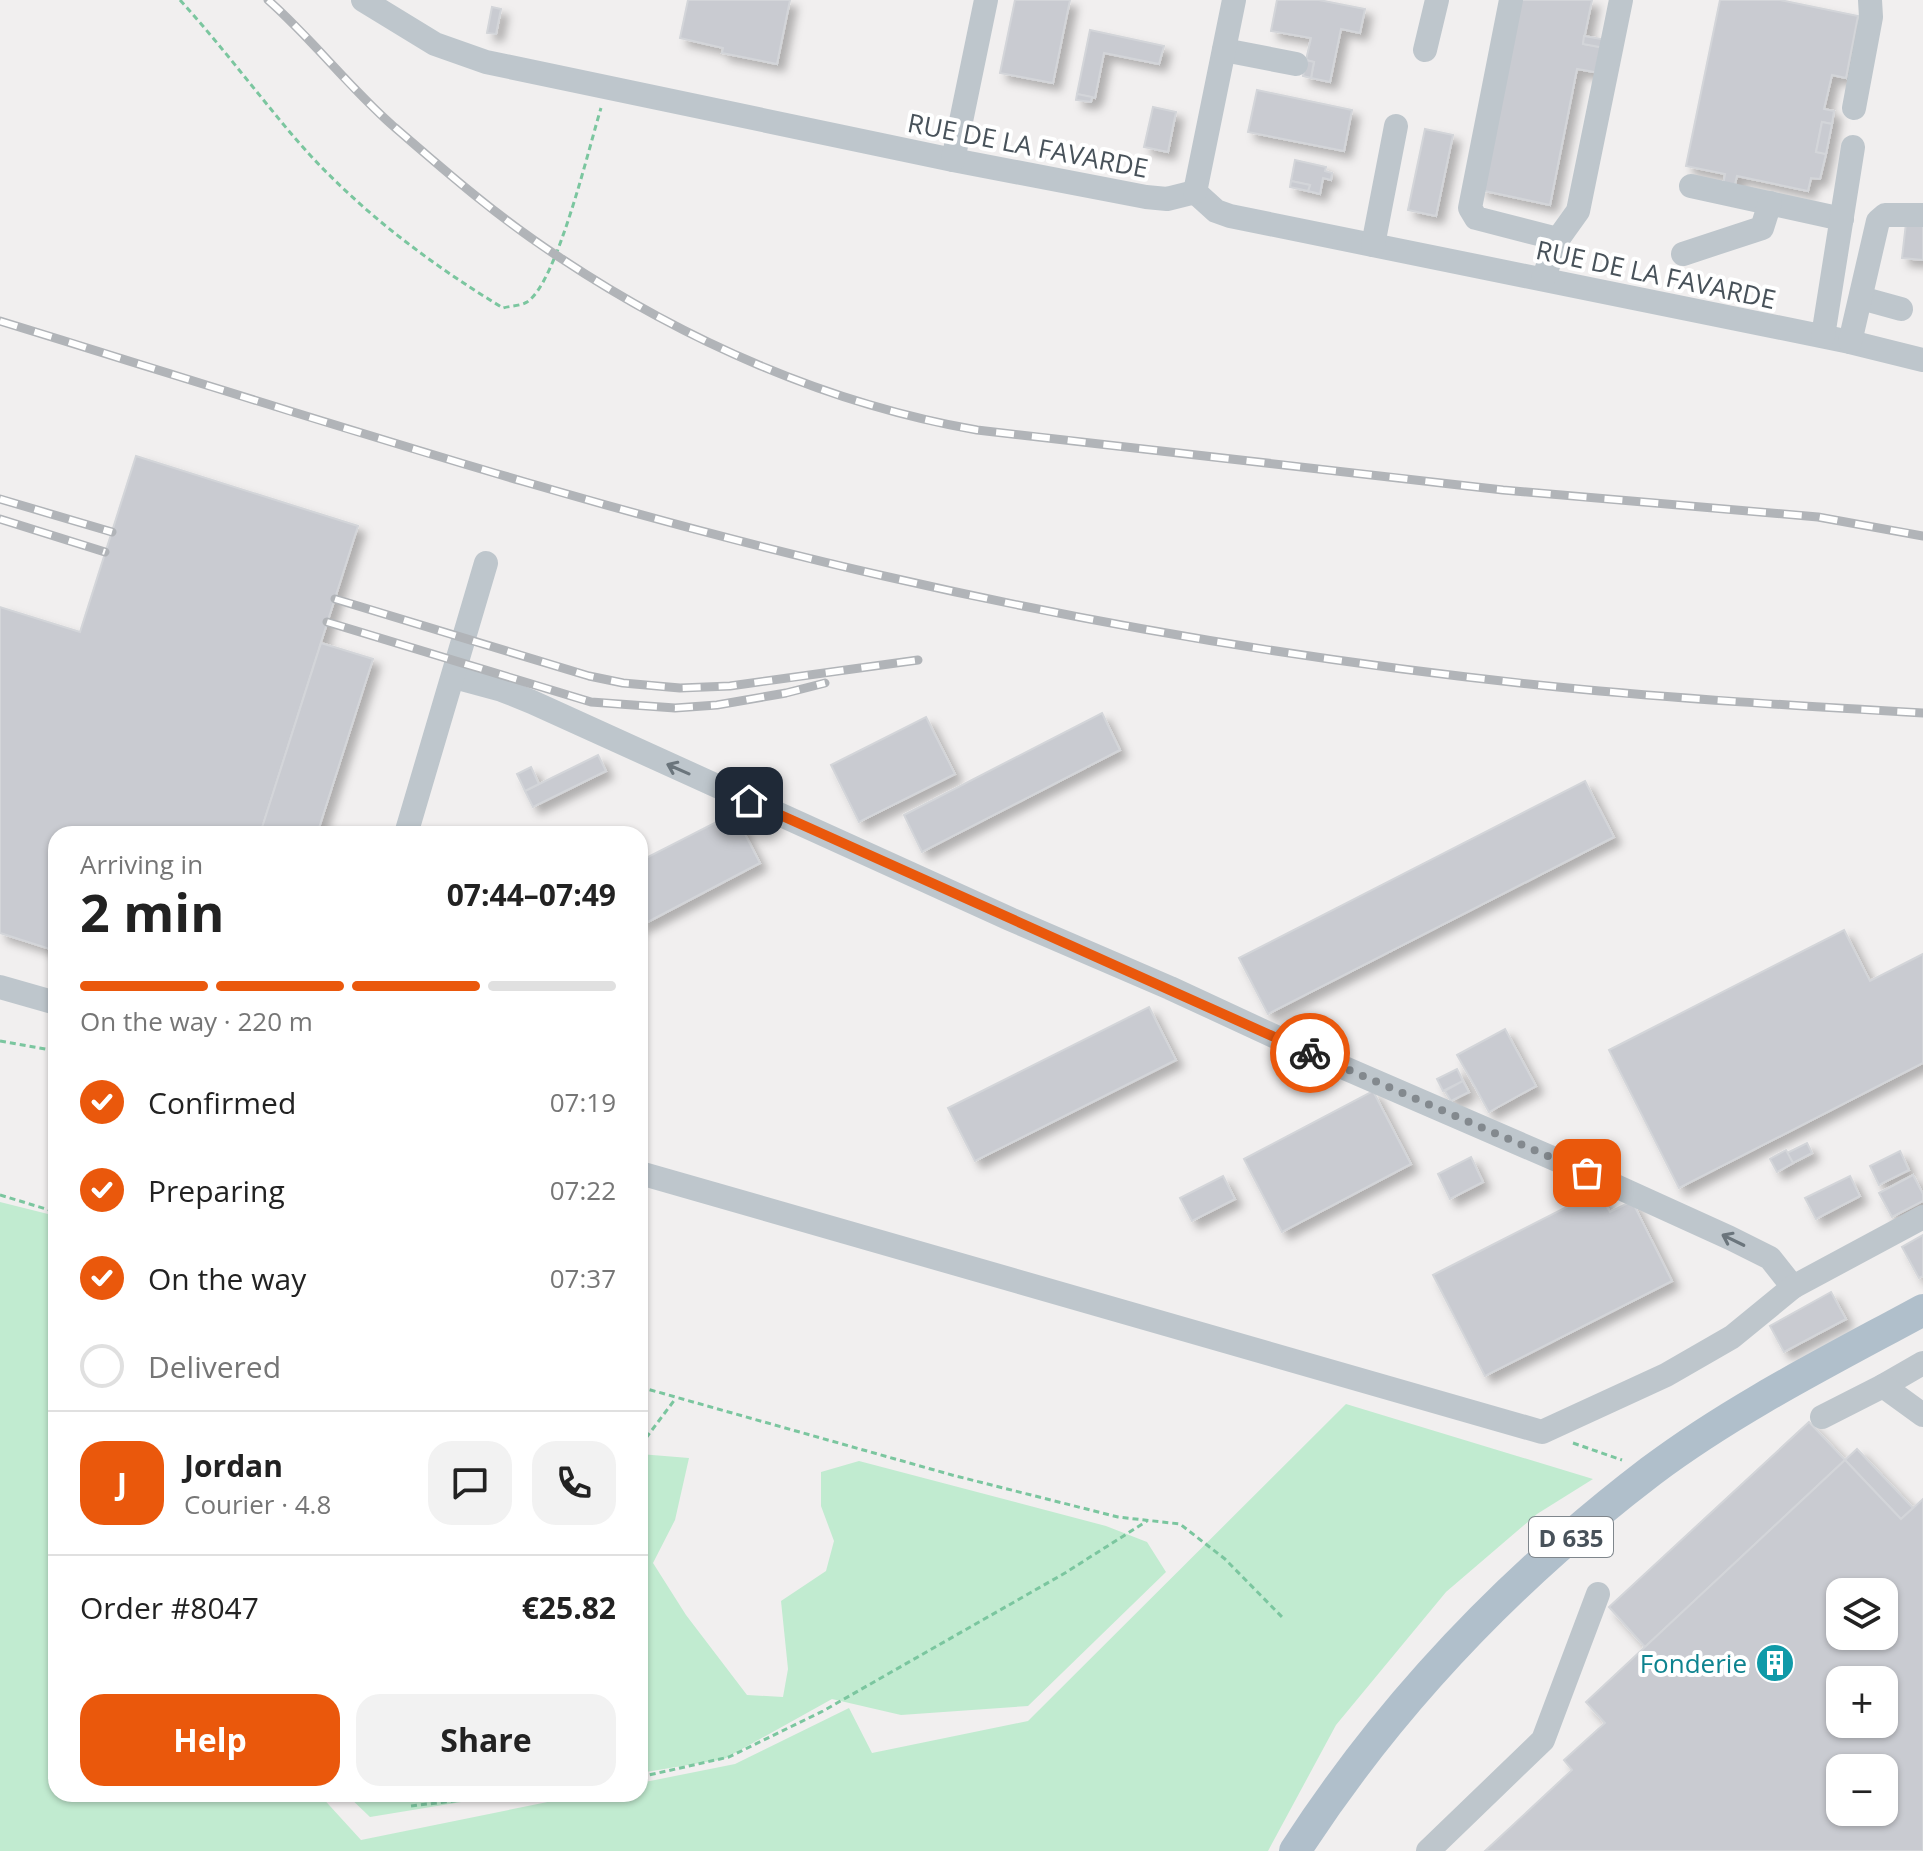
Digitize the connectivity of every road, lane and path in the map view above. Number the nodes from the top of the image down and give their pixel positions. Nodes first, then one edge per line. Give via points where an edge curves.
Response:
1 (180, 0) edge
2 (363, 0) edge
3 (986, 0) edge
4 (1234, 0) edge
5 (1437, 0) edge
6 (1511, 0) edge
7 (1621, 0) edge
8 (1870, 0) edge
9 (1224, 50) junction
10 (1425, 50) dead end
11 (1296, 64) dead end
12 (607, 88) junction
13 (1854, 108) dead end
14 (1396, 126) dead end
15 (1853, 147) dead end
16 (953, 160) junction
17 (1691, 186) dead end
18 (1195, 192) junction
19 (1770, 203) junction
20 (1923, 215) edge
21 (1842, 219) junction
22 (1558, 239) junction
23 (1373, 245) junction
24 (1683, 254) dead end
25 (1543, 279) junction
26 (1861, 298) junction
27 (1901, 309) dead end
28 (1823, 336) junction
29 (1850, 342) junction
30 (1920, 351) edge
31 (486, 563) dead end
32 (454, 677) junction
33 (408, 826) edge
34 (0, 987) edge
35 (48, 1001) edge
36 (0, 1041) edge
37 (48, 1050) edge
38 (648, 1175) edge
39 (0, 1195) edge
40 (48, 1210) edge
41 (1923, 1217) edge
42 (1793, 1287) junction
43 (1923, 1310) edge
44 (1923, 1363) edge
45 (1883, 1386) junction
46 (648, 1389) edge
47 (676, 1398) junction
48 (1923, 1415) edge
49 (1822, 1417) dead end
50 (1542, 1432) junction
51 (648, 1435) edge
52 (1652, 1471) junction
53 (1147, 1521) junction
54 (1598, 1594) dead end
55 (1284, 1619) dead end
56 (648, 1775) edge
57 (445, 1802) edge
58 (411, 1806) dead end
59 (1295, 1851) edge
60 (1428, 1851) edge

1 - 12 path via 346,191 446,274 503,308 526,302 545,281
2 - 12 street, RUE DE LA FAVARDE via 460,55
3 - 16 street
4 - 9 street
5 - 10 street
6 - 22 street via 1470,208 1476,218
7 - 22 street via 1578,211
8 - 13 street
9 - 11 street
9 - 18 street
12 - 16 street, RUE DE LA FAVARDE
14 - 23 street
15 - 21 street
16 - 18 street, RUE DE LA FAVARDE via 1146,197 1167,199
17 - 19 street
18 - 23 street, RUE DE LA FAVARDE via 1230,216
19 - 21 street
19 - 24 street via 1762,228
20 - 26 street via 1881,217
21 - 28 street
22 - 25 street
23 - 25 street, RUE DE LA FAVARDE
25 - 28 street, RUE DE LA FAVARDE
26 - 27 street
26 - 29 street
28 - 29 street, RUE DE LA FAVARDE
29 - 30 street, RUE DE LA FAVARDE
31 - 32 street
32 - 33 street
42 -> 32 street via 1770,1258 1587,1173 532,702
34 - 35 street
36 - 37 path
38 - 50 street
39 - 40 path
41 - 42 street
42 - 50 street via 1732,1337 1666,1375
43 - 52 main road, D 635 via 1794,1380
44 - 45 street
45 - 48 street
45 - 49 street
46 - 47 path
47 - 51 path
47 - 53 path via 952,1475
50 - 52 path
52 - 59 main road, D 635 via 1548,1556 1464,1638 1375,1737
53 - 55 path via 1180,1524 1225,1559
53 - 56 path via 823,1711 729,1757
54 - 60 street via 1543,1740
57 - 58 path

